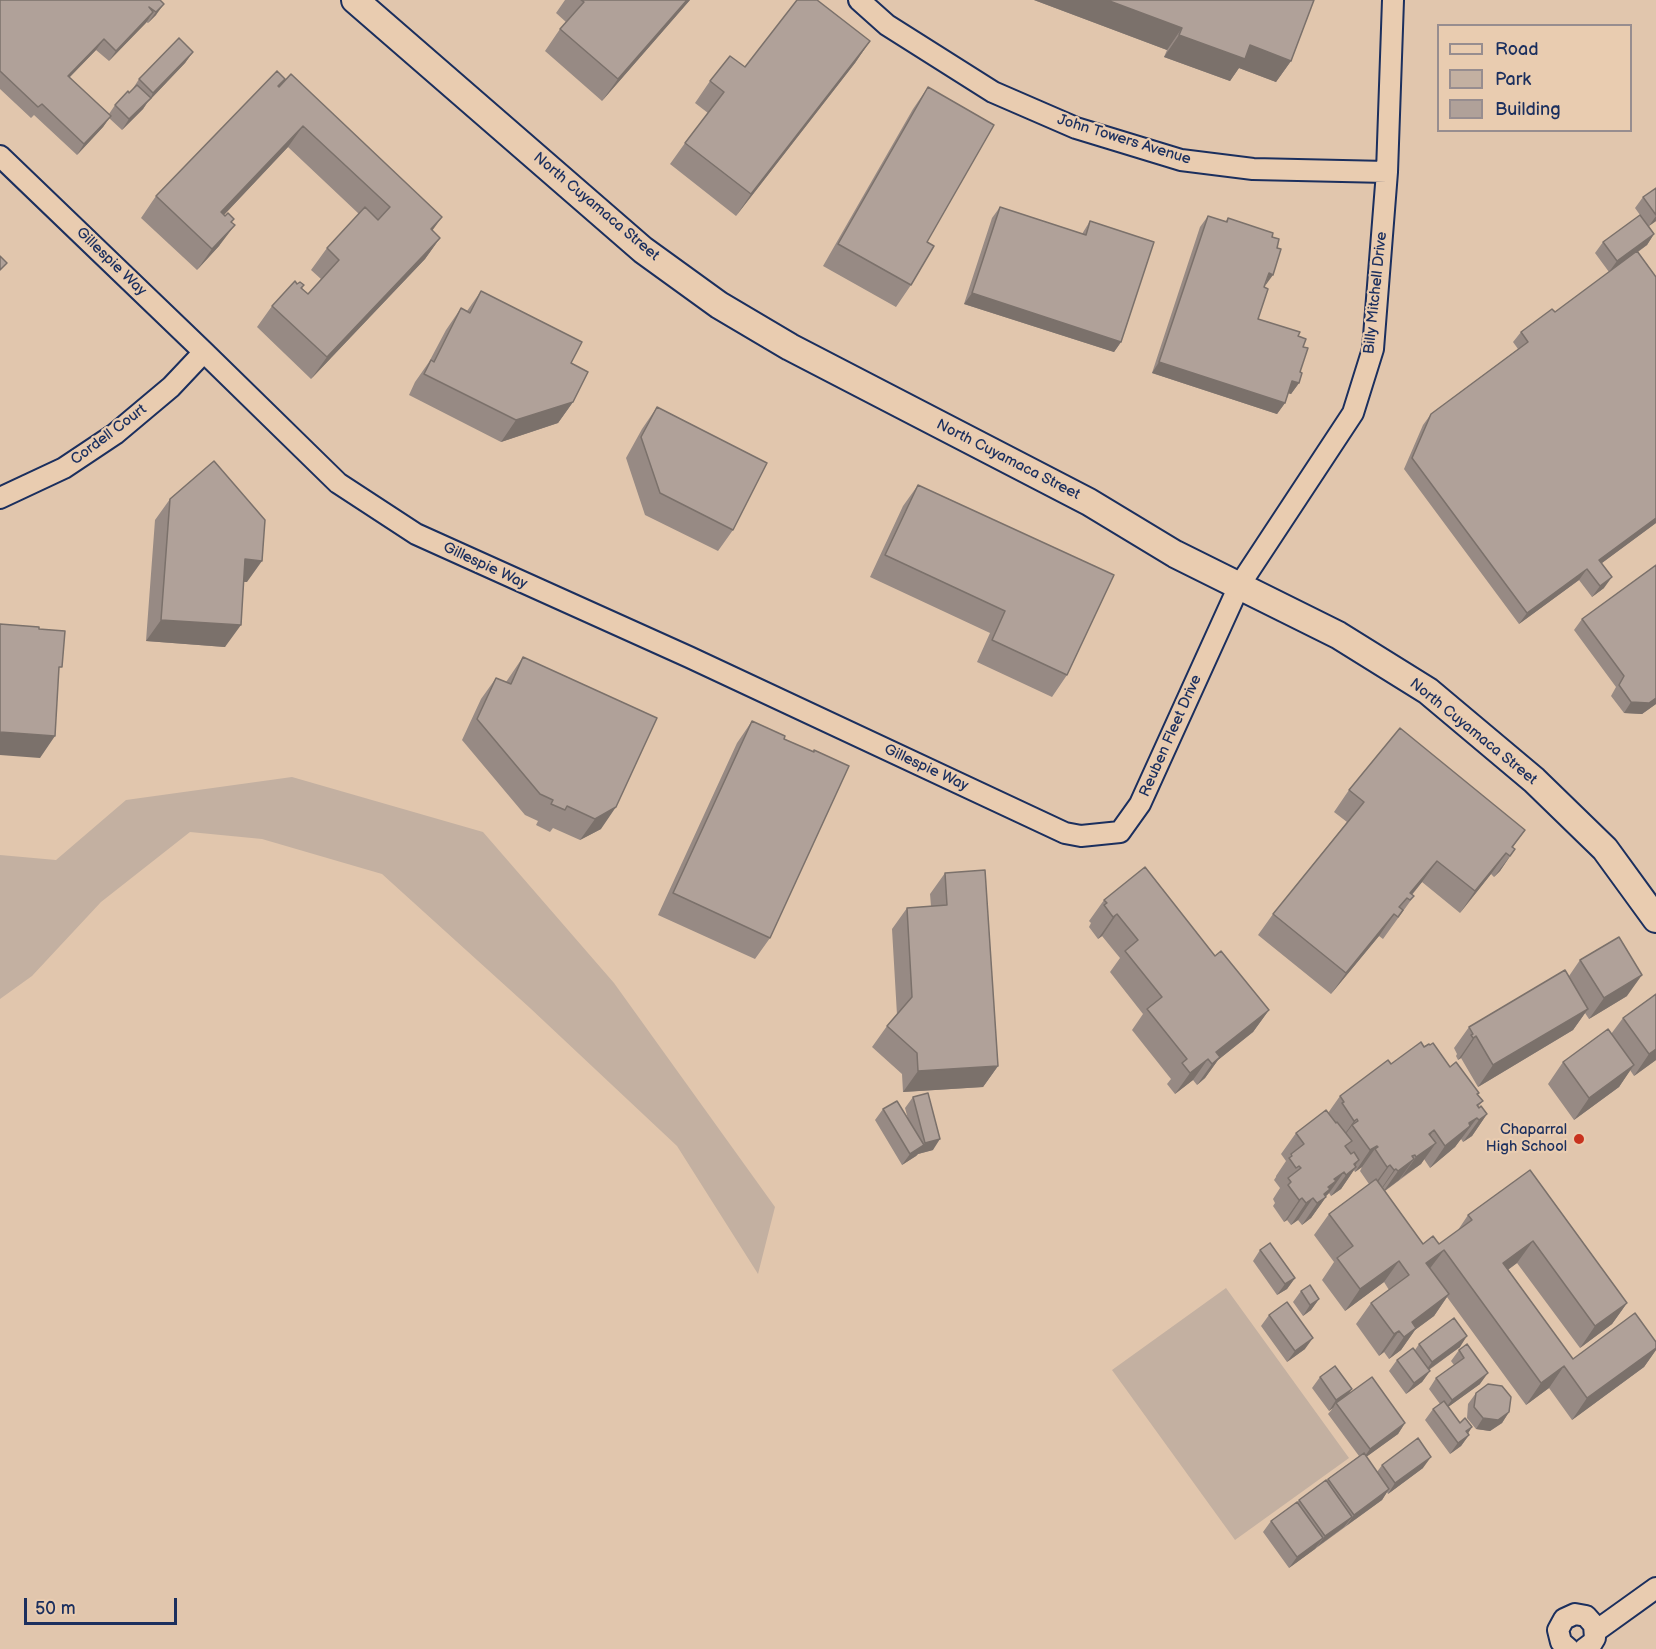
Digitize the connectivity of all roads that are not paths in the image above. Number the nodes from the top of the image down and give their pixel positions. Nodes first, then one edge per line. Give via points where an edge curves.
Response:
1 (355, 0) edge
2 (859, 0) edge
3 (1393, 0) edge
4 (0, 156) edge
5 (1388, 172) junction
6 (204, 352) junction
7 (0, 498) edge
8 (1239, 586) junction
9 (1065, 833) joint
10 (1656, 919) edge
11 (1656, 1588) edge
12 (1596, 1631) junction
13 (1569, 1649) edge
14 (1584, 1649) edge

1 - 8 main road, North Cuyamaca Street via 643,250 718,305
2 - 5 street, John Towers Avenue via 887,25 993,92 1076,128 1181,160 1252,169
3 - 5 street, Billy Mitchell Drive
4 - 6 street, Gillespie Way
5 - 8 street, Billy Mitchell Drive via 1372,349 1353,413
6 - 7 street, Cordell Court via 171,387 115,434 64,468
6 - 9 street, Gillespie Way via 338,483 416,534
8 - 9 street, Reuben Fleet Drive via 1140,804 1120,832 1081,836
8 - 10 main road, North Cuyamaca Street via 1338,635 1428,691 1534,780 1605,849
11 - 12 street
12 - 13 street via 1587,1616 1575,1614 1564,1618 1558,1636
12 - 14 street via 1592,1643

